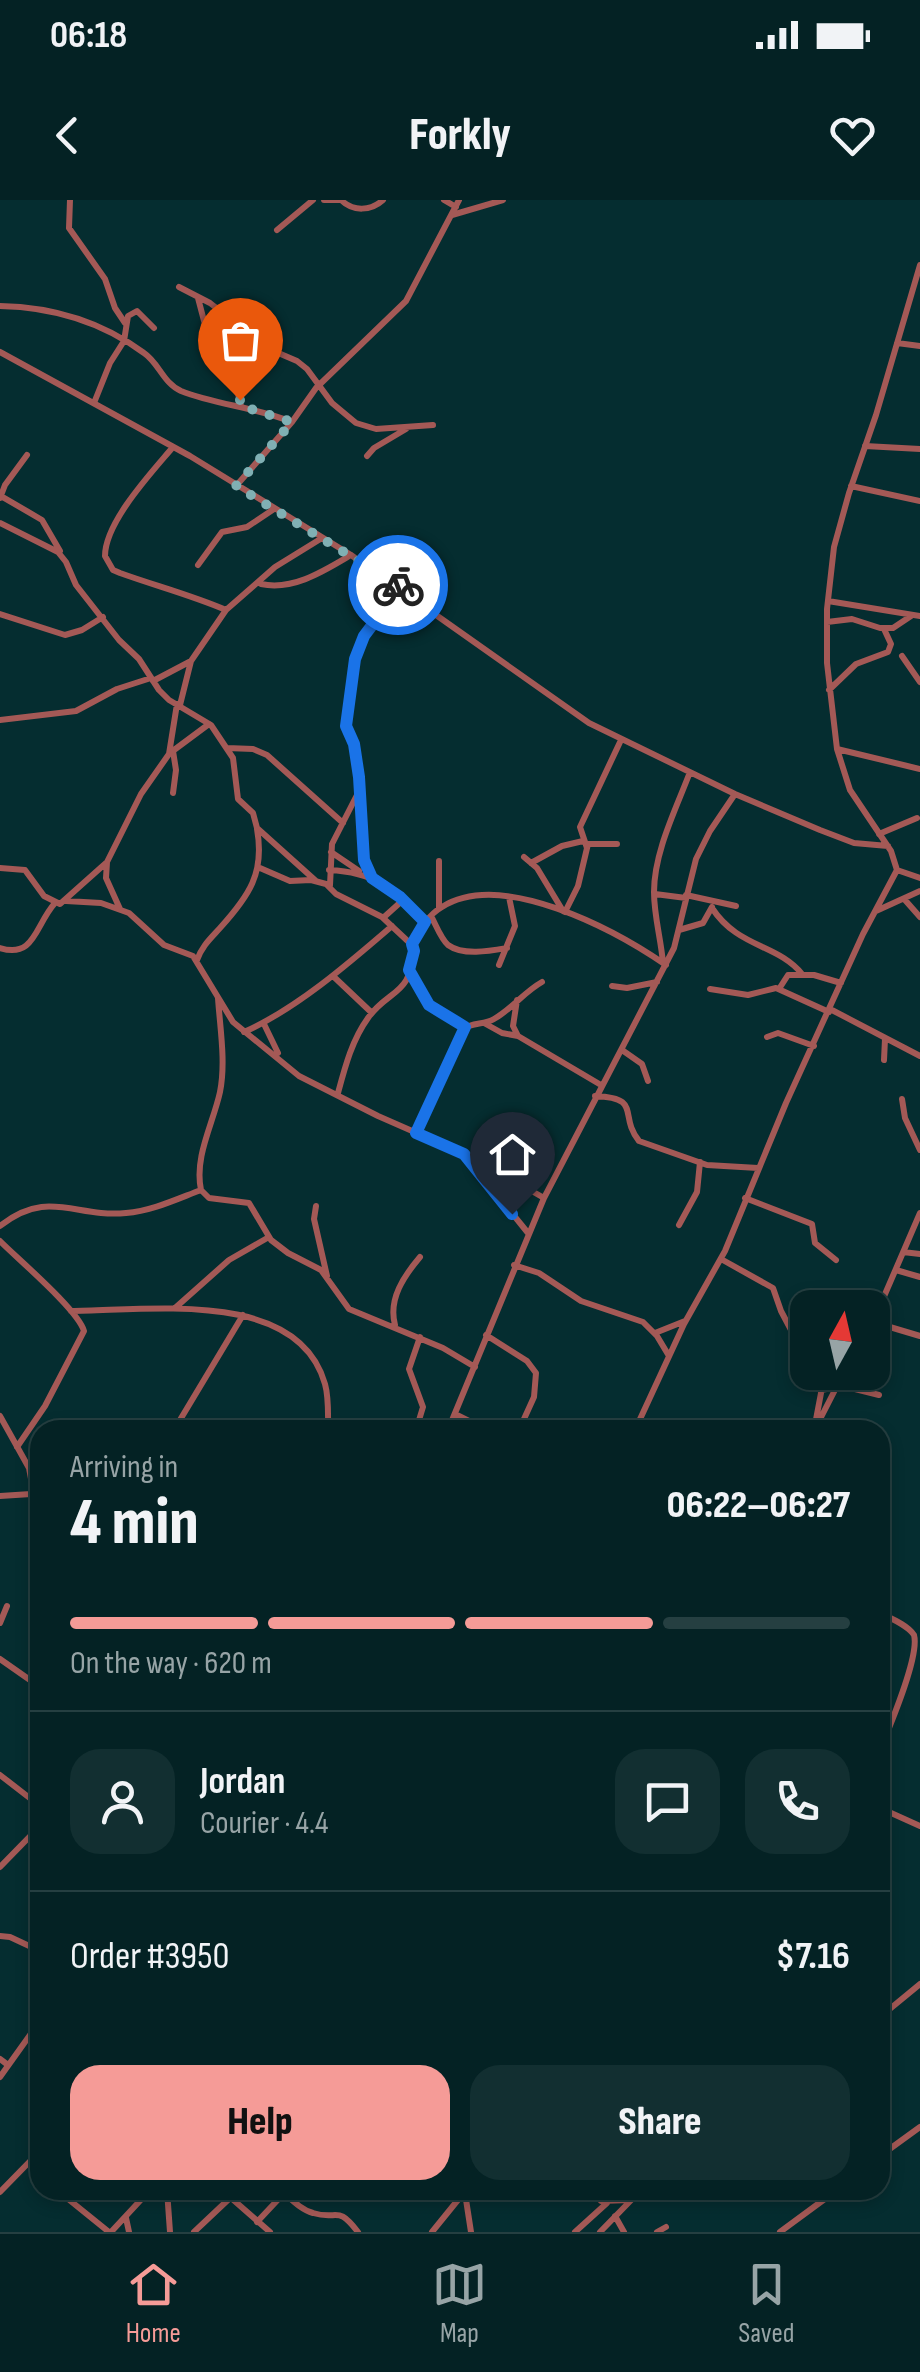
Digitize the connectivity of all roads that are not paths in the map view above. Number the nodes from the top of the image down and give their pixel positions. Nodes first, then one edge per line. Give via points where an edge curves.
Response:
1 (70, 200) edge
2 (314, 200) edge
3 (324, 200) edge
4 (341, 200) edge
5 (383, 200) edge
6 (444, 200) edge
7 (504, 200) edge
8 (456, 207) edge
9 (278, 230) dead end
10 (920, 265) edge
11 (179, 286) dead end
12 (198, 296) junction
13 (0, 306) edge
14 (125, 323) junction
15 (154, 328) dead end
16 (124, 341) junction
17 (897, 343) junction
18 (920, 346) edge
19 (0, 352) edge
20 (318, 385) junction
21 (94, 403) junction
22 (241, 406) junction
23 (292, 422) junction
24 (434, 425) dead end
25 (406, 428) junction
26 (174, 446) junction
27 (865, 446) junction
28 (920, 449) edge
29 (27, 455) dead end
30 (367, 456) dead end
31 (236, 486) junction
32 (851, 486) junction
33 (0, 498) edge
34 (920, 501) edge
35 (274, 509) junction
36 (0, 524) edge
37 (322, 538) junction
38 (351, 555) junction
39 (63, 557) junction
40 (198, 565) dead end
41 (260, 584) junction
42 (409, 594) junction
43 (828, 601) junction
44 (226, 610) junction
45 (0, 614) edge
46 (916, 615) edge
47 (103, 617) junction
48 (827, 622) junction
49 (884, 628) junction
50 (902, 656) dead end
51 (192, 662) junction
52 (152, 679) junction
53 (920, 682) edge
54 (830, 690) junction
55 (178, 705) junction
56 (0, 720) edge
57 (209, 724) junction
58 (621, 740) junction
59 (228, 748) junction
60 (837, 749) junction
61 (171, 752) junction
62 (920, 769) edge
63 (690, 772) junction
64 (358, 792) junction
65 (173, 793) dead end
66 (735, 794) junction
67 (917, 818) dead end
68 (343, 822) junction
69 (257, 828) junction
70 (879, 834) junction
71 (585, 844) junction
72 (617, 844) dead end
73 (888, 846) junction
74 (331, 852) junction
75 (524, 856) dead end
76 (107, 862) junction
77 (439, 862) dead end
78 (531, 862) junction
79 (0, 868) edge
80 (260, 868) junction
81 (329, 870) junction
82 (897, 870) junction
83 (360, 872) junction
84 (372, 878) junction
85 (920, 878) edge
86 (316, 880) junction
87 (330, 886) junction
88 (920, 892) edge
89 (654, 894) junction
90 (509, 897) junction
91 (686, 897) junction
92 (403, 900) junction
93 (904, 900) junction
94 (66, 902) junction
95 (55, 903) junction
96 (713, 905) junction
97 (736, 906) dead end
98 (439, 909) junction
99 (121, 910) junction
100 (564, 911) junction
101 (875, 911) junction
102 (920, 917) edge
103 (383, 918) junction
104 (428, 919) junction
105 (392, 926) junction
106 (679, 930) junction
107 (412, 944) junction
108 (0, 948) edge
109 (507, 948) junction
110 (197, 960) junction
111 (664, 964) junction
112 (499, 965) dead end
113 (409, 970) junction
114 (802, 974) junction
115 (332, 976) junction
116 (542, 982) dead end
117 (658, 982) junction
118 (841, 983) junction
119 (612, 986) dead end
120 (710, 989) dead end
121 (779, 989) junction
122 (218, 997) junction
123 (517, 999) junction
124 (829, 1011) junction
125 (372, 1012) junction
126 (482, 1023) junction
127 (264, 1024) junction
128 (465, 1027) junction
129 (244, 1032) junction
130 (518, 1036) junction
131 (767, 1037) dead end
132 (885, 1038) junction
133 (814, 1046) junction
134 (622, 1050) junction
135 (920, 1056) edge
136 (281, 1059) junction
137 (884, 1060) dead end
138 (648, 1082) dead end
139 (601, 1085) junction
140 (338, 1093) junction
141 (596, 1096) junction
142 (902, 1099) dead end
143 (416, 1133) junction
144 (920, 1150) edge
145 (464, 1154) junction
146 (700, 1162) junction
147 (758, 1168) junction
148 (201, 1190) junction
149 (544, 1198) junction
150 (746, 1198) junction
151 (316, 1206) dead end
152 (920, 1214) edge
153 (680, 1225) dead end
154 (0, 1226) edge
155 (528, 1234) junction
156 (269, 1237) junction
157 (0, 1240) edge
158 (903, 1252) junction
159 (920, 1254) edge
160 (420, 1257) dead end
161 (721, 1259) junction
162 (836, 1260) dead end
163 (514, 1265) junction
164 (896, 1270) junction
165 (327, 1277) junction
166 (920, 1277) edge
167 (173, 1310) junction
168 (71, 1312) junction
169 (243, 1315) junction
170 (686, 1320) junction
171 (395, 1326) junction
172 (790, 1328) edge
173 (654, 1333) junction
174 (486, 1335) junction
175 (920, 1336) edge
176 (420, 1337) junction
177 (669, 1356) junction
178 (474, 1367) junction
179 (824, 1390) edge
180 (835, 1390) edge
181 (865, 1390) edge
182 (821, 1391) joint
183 (879, 1394) dead end
184 (455, 1414) junction
185 (0, 1416) edge
186 (35, 1420) edge
187 (180, 1420) edge
188 (327, 1420) edge
189 (418, 1420) edge
190 (452, 1420) edge
191 (467, 1420) edge
192 (523, 1420) edge
193 (640, 1420) edge
194 (817, 1420) edge
195 (820, 1420) edge
196 (30, 1428) edge
197 (17, 1447) junction
198 (30, 1476) joint
199 (30, 1493) edge
200 (16, 1495) junction
201 (0, 1496) edge
202 (7, 1606) dead end
203 (890, 1619) edge
204 (0, 1623) edge
205 (918, 1640) edge
206 (0, 1658) edge
207 (30, 1680) edge
208 (890, 1726) edge
209 (0, 1775) edge
210 (30, 1798) edge
211 (890, 1812) edge
212 (920, 1826) edge
213 (30, 1836) edge
214 (0, 1868) edge
215 (0, 1936) edge
216 (30, 1945) edge
217 (920, 1984) edge
218 (890, 2009) edge
219 (30, 2035) edge
220 (0, 2059) edge
221 (8, 2065) junction
222 (0, 2078) edge
223 (920, 2127) edge
224 (890, 2149) edge
225 (30, 2162) edge
226 (0, 2192) edge
227 (72, 2200) edge
228 (141, 2200) edge
229 (168, 2200) edge
230 (228, 2200) edge
231 (232, 2200) edge
232 (278, 2200) edge
233 (296, 2200) edge
234 (459, 2200) edge
235 (467, 2200) edge
236 (602, 2200) edge
237 (630, 2200) joint
238 (822, 2200) edge
239 (607, 2202) junction
240 (615, 2216) junction
241 (126, 2217) junction
242 (588, 2220) junction
243 (259, 2223) junction
244 (666, 2227) dead end
245 (110, 2232) edge
246 (128, 2232) edge
247 (170, 2232) edge
248 (194, 2232) edge
249 (252, 2232) edge
250 (270, 2232) edge
251 (358, 2232) edge
252 (432, 2232) edge
253 (471, 2232) edge
254 (575, 2232) edge
255 (591, 2232) edge
256 (600, 2232) edge
257 (624, 2232) edge
258 (657, 2232) edge
259 (780, 2232) edge

1 - 14 street via 69,228
2 - 9 street
3 - 4 street
4 - 5 street via 362,209
6 - 8 street
7 - 8 street
8 - 20 street via 406,301
10 - 17 street
11 - 12 street
12 - 20 street via 297,361
12 - 22 street via 214,359
13 - 16 street via 78,318
14 - 15 street via 138,312
14 - 16 street
16 - 21 street
16 - 22 street via 146,354 176,388
17 - 18 street
17 - 27 street
19 - 21 street
20 - 23 street
20 - 25 street via 356,423
21 - 26 street
22 - 23 street
23 - 31 street
24 - 25 street
25 - 30 street
26 - 31 street
26 - 44 street via 114,527 104,556 113,570
27 - 28 street
27 - 32 street
29 - 33 street
31 - 35 street
32 - 34 street
32 - 43 street
33 - 39 street via 42,520
35 - 37 street
35 - 40 street via 218,535
36 - 39 street
37 - 38 street
37 - 41 street
38 - 41 street via 295,583
38 - 42 street
39 - 47 street
41 - 44 street
42 - 58 street
42 - 64 street via 369,628 355,659 346,720
43 - 46 street
43 - 48 street
44 - 51 street
45 - 47 street via 65,636
46 - 49 street
47 - 52 street
48 - 49 street via 852,619
48 - 54 street
49 - 54 street via 888,652 856,664
50 - 53 street
51 - 52 street
51 - 55 street
52 - 55 street
52 - 56 street via 76,711
54 - 60 street
55 - 57 street
55 - 61 street
57 - 59 street
57 - 61 street
58 - 63 street
58 - 71 street via 580,828
59 - 68 street via 267,755
59 - 69 street via 238,799
60 - 62 street
60 - 70 street via 850,790
61 - 65 street
61 - 76 street
63 - 66 street
63 - 89 street
64 - 68 street
64 - 84 street via 364,860
66 - 73 street via 854,844
66 - 91 street via 710,830
67 - 70 street
68 - 74 street
69 - 80 street
69 - 86 street
70 - 73 street
71 - 72 street
71 - 78 street via 562,846
71 - 100 street via 574,899
73 - 82 street
74 - 81 street
74 - 83 street
75 - 78 street
76 - 94 street
76 - 99 street via 106,878
77 - 98 street
78 - 100 street
79 - 95 street via 25,870
80 - 86 street via 290,881
80 - 110 street
81 - 83 street
81 - 87 street
82 - 85 street
82 - 101 street
83 - 84 street
84 - 92 street
86 - 87 street
87 - 103 street
88 - 93 street
89 - 91 street
89 - 111 street
90 - 98 street via 462,898
90 - 100 street
90 - 109 street via 515,926
91 - 96 street
91 - 106 street
92 - 103 street
92 - 104 street
93 - 101 street
93 - 102 street
94 - 95 street
94 - 99 street via 101,902
95 - 108 street via 27,948
96 - 97 street
96 - 106 street via 703,923
96 - 114 street via 736,934 786,957
98 - 104 street
99 - 110 street via 164,945
100 - 111 street
101 - 118 street
103 - 105 street
104 - 107 street
104 - 109 street via 456,948
105 - 107 street
105 - 115 street
106 - 111 street
107 - 113 street
109 - 112 street
110 - 122 street
111 - 117 street
113 - 125 street via 396,995
113 - 128 street via 429,1005
114 - 118 street
114 - 121 street via 788,976
115 - 125 street
115 - 127 street
116 - 123 street
117 - 119 street
117 - 134 street
118 - 124 street
120 - 121 street via 740,995
121 - 124 street
122 - 129 street
122 - 148 street via 220,1090 199,1169
123 - 126 street
123 - 130 street
124 - 132 street
124 - 133 street
125 - 140 street
126 - 128 street
126 - 130 street
127 - 129 street
127 - 136 street
128 - 143 street
129 - 136 street
130 - 139 street
131 - 133 street via 778,1033
132 - 135 street
132 - 137 street
133 - 147 street
134 - 138 street via 642,1064
134 - 139 street
136 - 140 street via 299,1076
139 - 141 street
140 - 143 street
141 - 146 street via 625,1102 639,1141
141 - 149 street
142 - 144 street
143 - 145 street
145 - 149 street
145 - 155 street
146 - 147 street
146 - 153 street via 697,1192
147 - 150 street
148 - 154 street via 132,1213 32,1206
148 - 156 street via 210,1198 249,1202
149 - 155 street
150 - 161 street
150 - 162 street via 812,1224 814,1243
151 - 165 street
152 - 158 street
155 - 163 street
156 - 165 street
156 - 167 street via 229,1260
157 - 168 street
158 - 159 street
158 - 164 street
160 - 171 street via 393,1304
161 - 170 street
161 - 172 street via 773,1288
163 - 173 street via 591,1306 634,1317
163 - 174 street
164 - 166 street
164 - 175 street via 872,1322
165 - 171 street via 349,1309
167 - 168 street
167 - 169 street
168 - 186 street via 83,1326 81,1338
169 - 187 street
169 - 188 street via 270,1325 311,1359 325,1385
170 - 173 street
170 - 177 street
171 - 176 street
173 - 177 street
174 - 178 street
174 - 192 street via 536,1373
176 - 178 street
176 - 189 street via 410,1369 422,1406
177 - 193 street
178 - 184 street
179 - 182 street
180 - 195 street
181 - 183 street
182 - 194 street
184 - 190 street
184 - 191 street
185 - 197 street
196 - 197 street
197 - 198 street
198 - 200 street
199 - 200 street
200 - 201 street
202 - 204 street
203 - 205 street
205 - 208 street
206 - 207 street
209 - 210 street
211 - 212 street
213 - 214 street
215 - 216 street
217 - 218 street
219 - 221 street
220 - 221 street
221 - 222 street
223 - 224 street
225 - 226 street
227 - 245 street
228 - 241 street
229 - 247 street
230 - 248 street
231 - 243 street
232 - 243 street
233 - 251 street via 316,2214 346,2216
234 - 252 street
235 - 253 street
236 - 239 street
237 - 239 street
237 - 240 street
238 - 259 street
239 - 242 street
240 - 256 street
240 - 257 street
241 - 245 street
241 - 246 street
242 - 254 street
242 - 255 street
243 - 249 street
243 - 250 street
244 - 258 street

